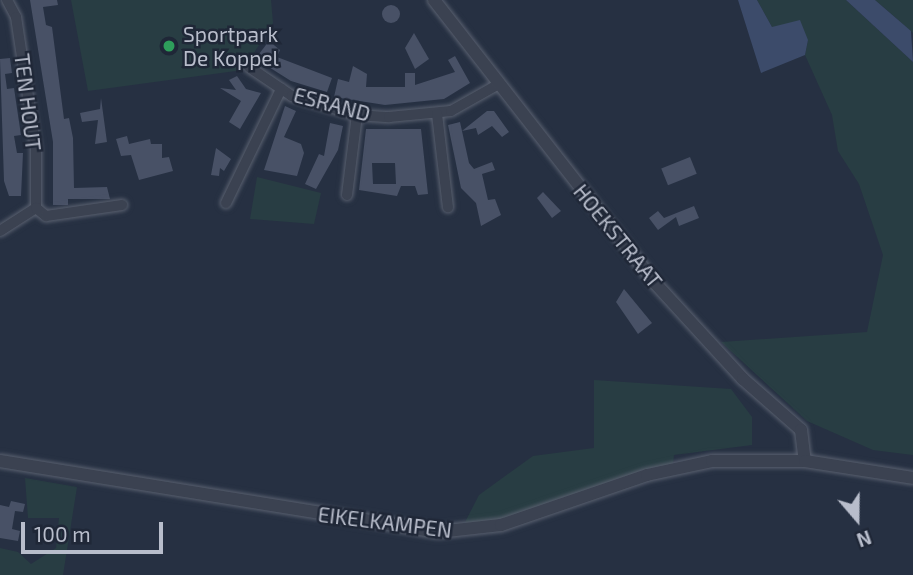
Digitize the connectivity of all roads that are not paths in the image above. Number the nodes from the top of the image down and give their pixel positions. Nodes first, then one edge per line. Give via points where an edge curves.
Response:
1 (7, 0) edge
2 (434, 0) edge
3 (249, 67) dead end
4 (499, 84) junction
5 (281, 89) junction
6 (437, 114) junction
7 (357, 115) junction
8 (347, 195) dead end
9 (226, 203) dead end
10 (122, 205) dead end
11 (448, 207) dead end
12 (36, 208) junction
13 (0, 231) edge
14 (0, 461) edge
15 (805, 461) junction
16 (913, 478) edge

1 - 12 street, TEN HOUT via 18,27 36,150
2 - 4 street, HOEKSTRAAT
3 - 5 street, ESRAND
4 - 6 street, ESRAND via 474,102
4 - 15 street, HOEKSTRAAT via 655,283 743,379 801,430
5 - 7 street, ESRAND
5 - 9 street
6 - 7 street, ESRAND
6 - 11 street
7 - 8 street
10 - 12 street via 46,216
12 - 13 street
14 - 15 street, EIKELKAMPEN via 450,532 513,522 685,465 738,459
15 - 16 street, EIKELKAMPEN

